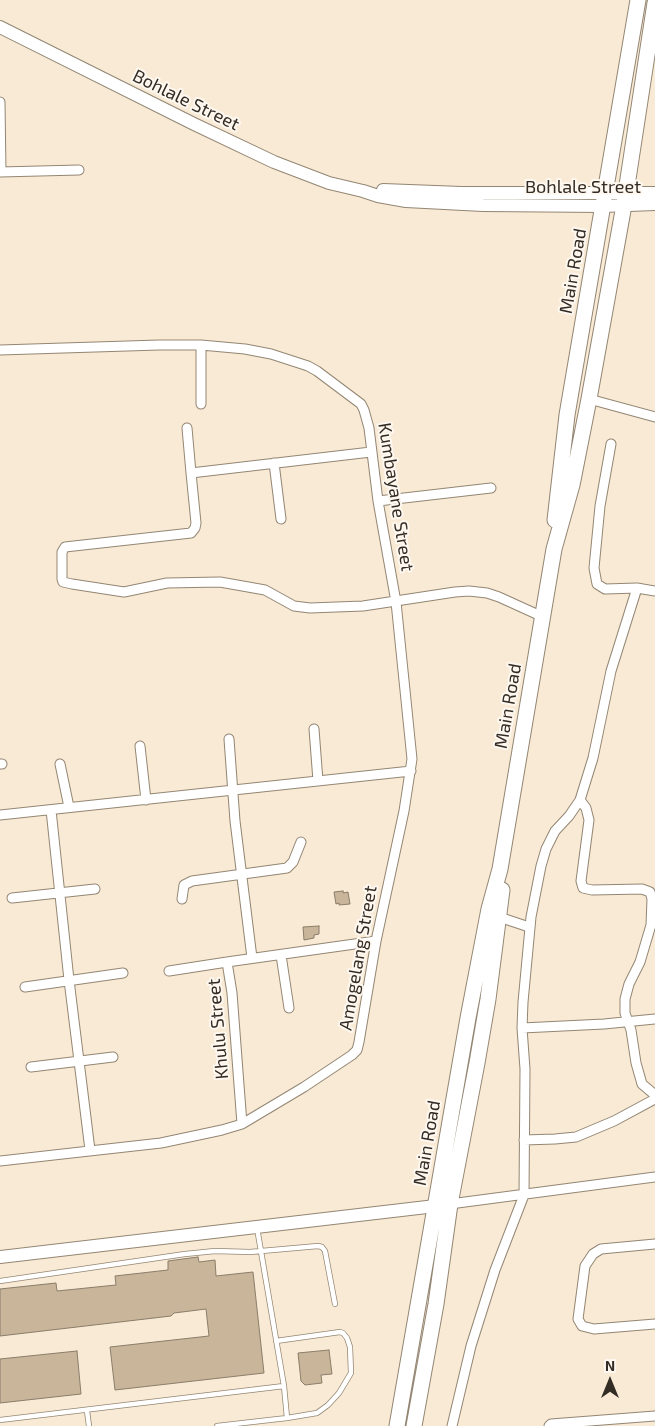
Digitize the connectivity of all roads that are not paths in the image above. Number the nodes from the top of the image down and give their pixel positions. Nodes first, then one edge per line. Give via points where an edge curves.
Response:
1 (638, 0) edge
2 (655, 3) edge
3 (0, 27) edge
4 (0, 102) edge
5 (79, 170) dead end
6 (0, 172) edge
7 (655, 193) edge
8 (604, 200) junction
9 (624, 200) junction
10 (655, 204) edge
11 (200, 345) junction
12 (0, 350) edge
13 (589, 399) junction
14 (200, 404) dead end
15 (655, 417) edge
16 (187, 428) dead end
17 (611, 444) dead end
18 (371, 452) junction
19 (274, 463) junction
20 (191, 473) junction
21 (491, 488) dead end
22 (378, 501) junction
23 (281, 519) dead end
24 (554, 549) junction
25 (637, 588) junction
26 (655, 591) edge
27 (396, 602) junction
28 (543, 617) junction
29 (314, 729) dead end
30 (409, 732) joint
31 (229, 739) dead end
32 (140, 746) dead end
33 (60, 764) dead end
34 (411, 771) junction
35 (318, 781) junction
36 (233, 791) junction
37 (146, 800) junction
38 (580, 800) junction
39 (69, 807) junction
40 (51, 810) junction
41 (0, 815) edge
42 (301, 842) dead end
43 (500, 869) junction
44 (242, 874) junction
45 (95, 889) dead end
46 (60, 893) junction
47 (12, 898) dead end
48 (182, 899) dead end
49 (498, 917) junction
50 (653, 925) edge
51 (529, 927) junction
52 (376, 941) junction
53 (281, 955) junction
54 (252, 958) junction
55 (227, 962) junction
56 (168, 971) dead end
57 (123, 973) dead end
58 (68, 980) junction
59 (25, 987) dead end
60 (289, 1008) dead end
61 (655, 1019) edge
62 (628, 1022) junction
63 (522, 1028) junction
64 (113, 1057) dead end
65 (79, 1061) junction
66 (31, 1067) dead end
67 (655, 1095) edge
68 (655, 1099) edge
69 (242, 1124) junction
70 (524, 1140) junction
71 (90, 1150) junction
72 (0, 1161) edge
73 (655, 1178) edge
74 (524, 1195) junction
75 (450, 1204) junction
76 (435, 1206) junction
77 (256, 1227) junction
78 (655, 1244) edge
79 (260, 1251) junction
80 (0, 1257) edge
81 (0, 1281) edge
82 (335, 1304) dead end
83 (655, 1324) edge
84 (276, 1341) junction
85 (284, 1386) junction
86 (87, 1411) junction
87 (655, 1416) edge
88 (288, 1418) junction
89 (0, 1420) edge
90 (88, 1426) edge
91 (217, 1426) edge
92 (224, 1426) edge
93 (397, 1426) edge
94 (414, 1426) edge
95 (452, 1426) edge
96 (549, 1426) edge

1 - 8 main road, Main Road
2 - 9 main road, Main Road
3 - 8 street, Bohlale Street via 274,162 329,183 406,201 483,204
4 - 6 street
5 - 6 street
7 - 9 street, Bohlale Street
8 - 9 street, Bohlale Street
8 - 24 main road, Main Road via 567,415
9 - 10 street, Bohlale Street
9 - 13 main road, Main Road
11 - 12 street, Kumbayane Street
11 - 14 street
11 - 18 street, Kumbayane Street via 271,354 317,370 361,404 367,419
13 - 15 street
13 - 24 main road, Main Road via 572,485
16 - 20 street
17 - 25 street via 594,568 597,584 605,589
18 - 19 street
18 - 22 street, Kumbayane Street
19 - 20 street
19 - 23 street
20 - 27 street via 196,522 191,533 65,547 62,552 63,582 124,592 167,583 220,582 265,590 294,606 310,608
21 - 22 street
22 - 27 street, Kumbayane Street
24 - 28 main road, Main Road
25 - 26 street
25 - 38 street via 611,671 593,758
27 - 28 street via 469,591 499,597
27 - 30 street, Kumbayane Street
28 - 43 main road, Main Road
29 - 35 street
30 - 34 street, Amogelang Street
31 - 36 street
32 - 37 street
33 - 39 street
34 - 35 street
34 - 52 street, Amogelang Street
35 - 36 street
36 - 37 street
36 - 44 street
37 - 39 street
38 - 50 street via 589,820 581,881 583,888 642,889 650,892
38 - 51 street via 546,848
39 - 40 street
40 - 41 street
40 - 46 street
42 - 44 street via 287,868
43 - 49 main road, Main Road via 502,893
43 - 76 main road, Main Road via 487,918
44 - 48 street via 186,883
44 - 54 street
45 - 46 street
46 - 47 street
46 - 58 street
49 - 51 street
49 - 75 main road, Main Road via 477,1063
50 - 62 street via 629,984 625,1013
51 - 63 street
52 - 53 street, Khulu Street
52 - 69 street, Amogelang Street via 357,1050
53 - 54 street, Khulu Street
53 - 60 street
54 - 55 street, Khulu Street
55 - 56 street
55 - 69 street, Khulu Street
57 - 58 street
58 - 59 street
58 - 65 street
61 - 62 street
62 - 63 street
62 - 67 street via 642,1084
63 - 70 street
64 - 65 street
65 - 66 street
65 - 71 street
68 - 70 street via 614,1122 576,1137
69 - 71 street, Amogelang Street via 161,1143
70 - 74 street
71 - 72 street, Amogelang Street
73 - 74 street
74 - 75 street
74 - 95 street via 492,1280
75 - 76 street
75 - 94 main road, Main Road
76 - 77 street
76 - 93 main road, Main Road
77 - 79 lane
77 - 80 street
78 - 83 street via 601,1248 593,1254 585,1266 578,1319 582,1326 594,1329
79 - 81 lane via 185,1254
79 - 82 lane via 322,1247
79 - 84 lane
84 - 85 lane
84 - 88 lane via 340,1332 350,1347 351,1374 339,1393 317,1413
85 - 86 lane
85 - 88 lane
86 - 89 lane
86 - 90 lane
87 - 96 street
88 - 92 lane
91 - 92 lane

